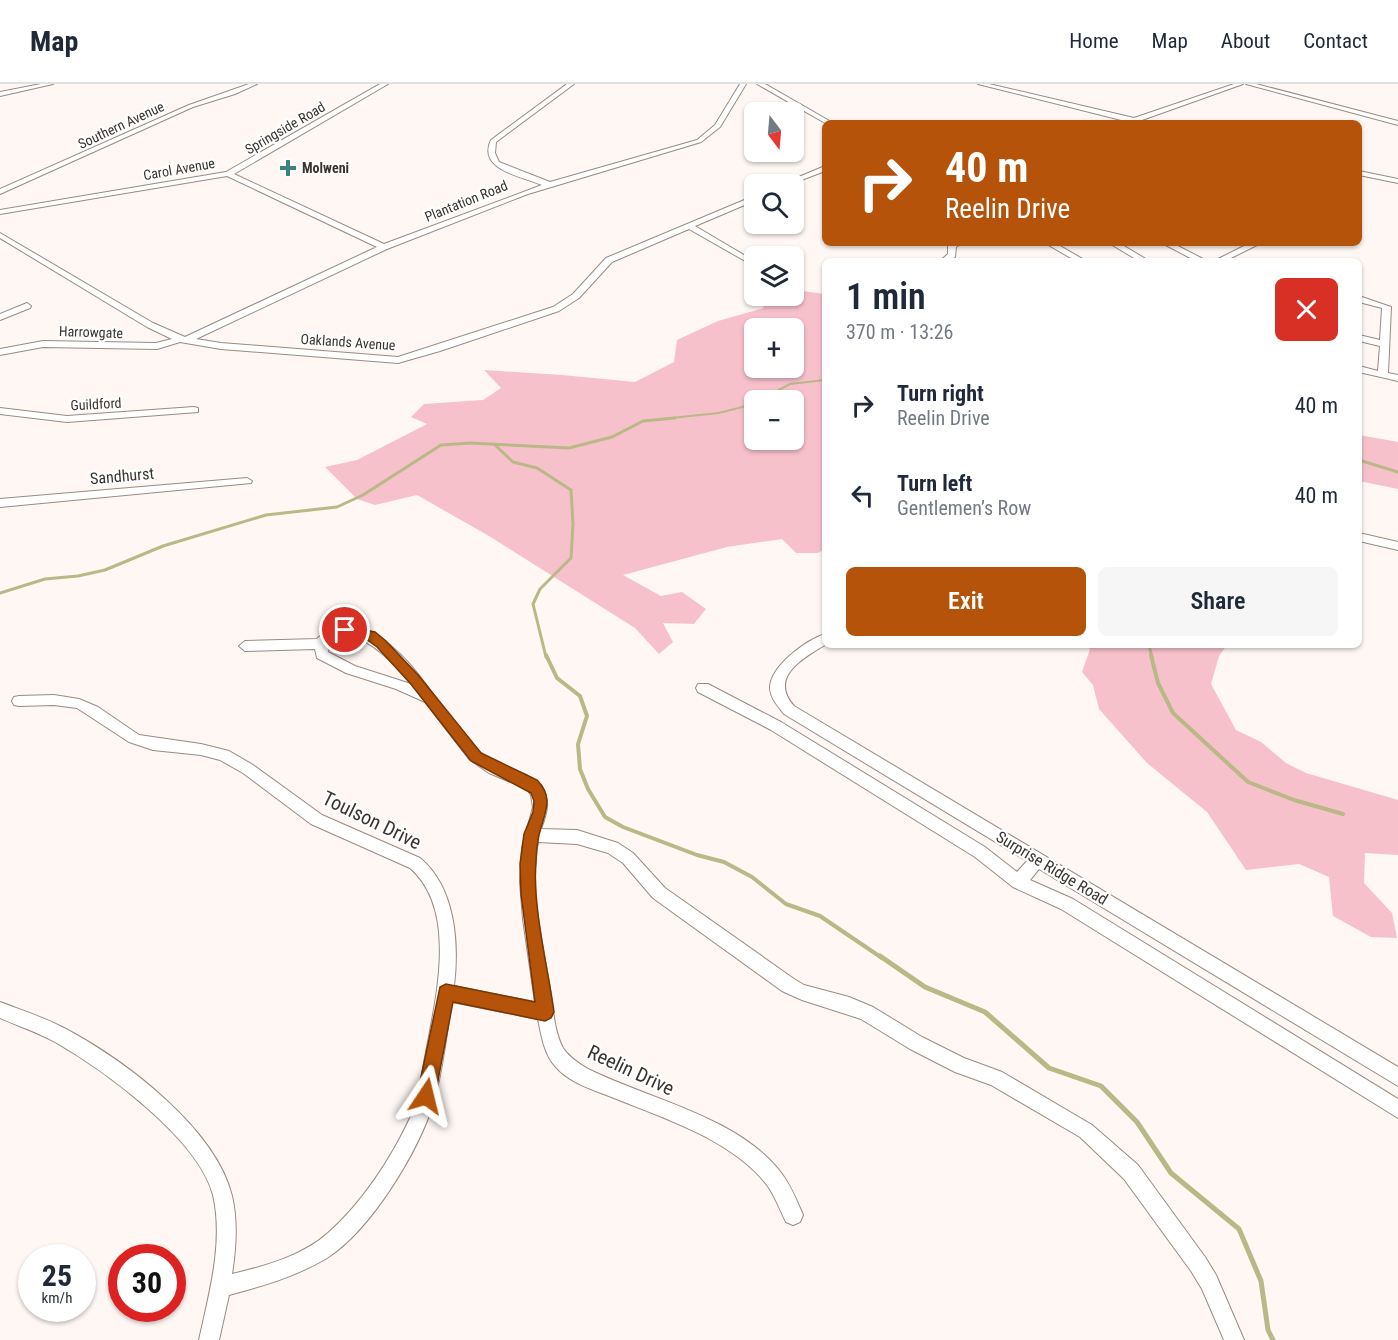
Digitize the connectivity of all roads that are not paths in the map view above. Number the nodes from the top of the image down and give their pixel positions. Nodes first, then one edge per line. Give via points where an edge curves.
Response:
1 (50, 84) edge
2 (254, 84) edge
3 (385, 84) edge
4 (571, 84) edge
5 (743, 84) edge
6 (760, 84) edge
7 (981, 84) edge
8 (1240, 84) edge
9 (1249, 84) edge
10 (0, 94) edge
11 (825, 120) edge
12 (1123, 120) edge
13 (1137, 120) edge
14 (1398, 123) edge
15 (822, 169) edge
16 (228, 174) junction
17 (1362, 175) edge
18 (804, 177) edge
19 (1398, 181) edge
20 (547, 184) junction
21 (0, 192) edge
22 (744, 202) edge
23 (0, 212) edge
24 (690, 226) junction
25 (0, 234) edge
26 (1054, 246) edge
27 (1118, 246) edge
28 (1172, 246) edge
29 (1193, 246) edge
30 (1250, 246) edge
31 (384, 247) junction
32 (1189, 255) junction
33 (744, 258) edge
34 (1076, 258) edge
35 (1140, 258) edge
36 (1196, 258) edge
37 (1224, 258) edge
38 (1362, 300) edge
39 (27, 306) dead end
40 (0, 317) edge
41 (183, 339) junction
42 (1362, 339) edge
43 (1384, 344) junction
44 (0, 352) edge
45 (1362, 370) edge
46 (1383, 375) junction
47 (1398, 378) edge
48 (194, 410) dead end
49 (0, 411) edge
50 (247, 481) dead end
51 (0, 503) edge
52 (1362, 538) edge
53 (1398, 546) edge
54 (822, 641) edge
55 (321, 644) junction
56 (245, 645) dead end
57 (703, 688) dead end
58 (427, 697) junction
59 (19, 701) dead end
60 (532, 834) junction
61 (1038, 859) junction
62 (1018, 882) junction
63 (446, 993) junction
64 (0, 1010) edge
65 (545, 1012) junction
66 (1398, 1077) edge
67 (1398, 1110) edge
68 (793, 1215) dead end
69 (221, 1287) junction
70 (209, 1340) edge
71 (1234, 1340) edge

1 - 10 street
2 - 21 street, Southern Avenue via 190,106
3 - 16 street, Springside Road
4 - 20 street via 493,141 491,147 496,164
5 - 20 street, Plantation Road via 718,126 699,141
6 - 11 street
7 - 12 street
8 - 13 street
9 - 14 street
15 - 18 street
16 - 23 street, Carol Avenue
16 - 31 street, Carol Avenue
17 - 19 street
20 - 31 street, Plantation Road
22 - 24 street, Oaklands Avenue
24 - 33 street
24 - 41 street, Oaklands Avenue via 609,260 576,296 556,309 411,357 384,360 221,346
25 - 41 street, Oaklands Avenue via 150,325
26 - 34 street
27 - 35 street
28 - 32 street
29 - 32 street
30 - 37 street
31 - 41 street, Plantation Road
32 - 36 street
38 - 43 street via 1386,307
39 - 40 street
41 - 44 street, Harrowgate via 157,346 44,344
42 - 43 street
43 - 46 street
45 - 46 street
46 - 47 street
48 - 49 street, Guildford via 67,419
50 - 51 street, Sandhurst
52 - 53 street
54 - 61 street, Surprise Ridge Road via 780,674 777,693 784,705
55 - 56 street
55 - 58 street via 322,656 345,669
55 - 58 street, Reelin Drive via 329,634 340,631 370,635
57 - 62 street via 776,726 980,852
58 - 60 street, Reelin Drive via 476,757 537,790 542,806
59 - 63 street, Toulson Drive via 78,703 138,741 198,747 221,755 267,782 327,826 417,863 428,879 446,929
60 - 65 street, Reelin Drive via 529,894
60 - 71 street via 577,837 614,848 659,893 788,985 867,1013 961,1066 996,1078 1086,1131 1131,1172 1198,1264
61 - 62 street
61 - 66 street, Surprise Ridge Road
62 - 67 street via 1066,904
63 - 65 street
63 - 69 street, Toulson Drive via 423,1107 400,1153 363,1209 333,1242 304,1260
64 - 69 street via 59,1035 107,1066 177,1124 196,1145 222,1194 225,1225
65 - 68 street, Reelin Drive via 562,1061 598,1083 703,1127 733,1145 774,1178
69 - 70 street

